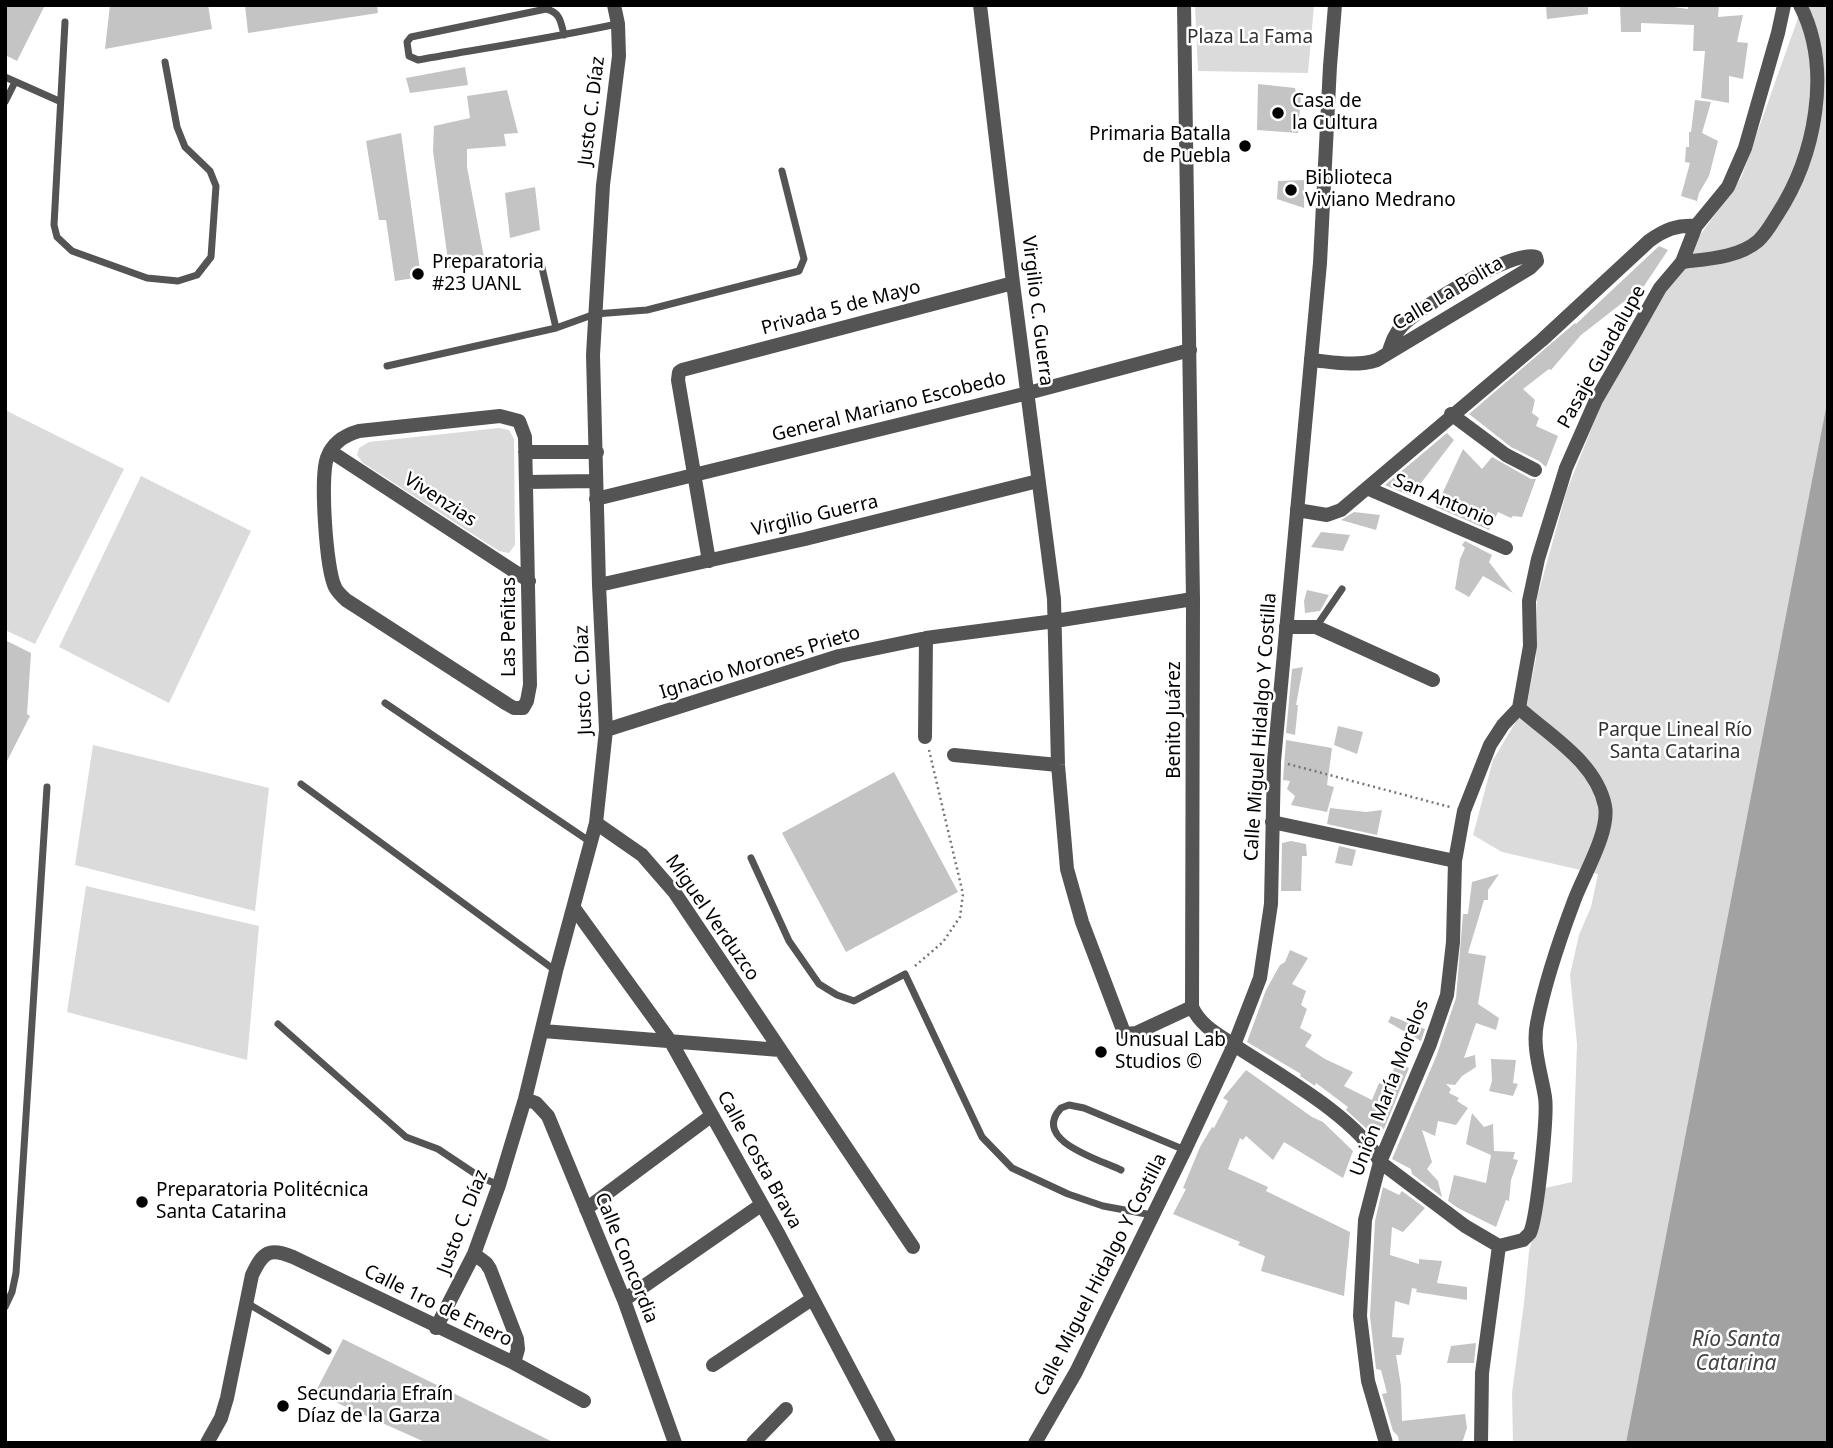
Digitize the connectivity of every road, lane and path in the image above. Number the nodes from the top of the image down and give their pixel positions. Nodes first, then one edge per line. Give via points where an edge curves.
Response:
1 (614, 5) edge
2 (980, 5) edge
3 (1184, 5) edge
4 (1335, 5) edge
5 (1784, 5) edge
6 (1800, 5) edge
7 (65, 22) dead end
8 (618, 24) junction
9 (564, 35) junction
10 (165, 62) dead end
11 (5, 77) edge
12 (15, 82) junction
13 (59, 101) junction
14 (5, 102) edge
15 (782, 171) dead end
16 (1696, 226) junction
17 (540, 259) dead end
18 (1682, 262) junction
19 (1013, 283) junction
20 (1445, 295) junction
21 (1454, 313) junction
22 (594, 314) junction
23 (556, 328) junction
24 (1190, 349) junction
25 (1390, 351) junction
26 (1311, 360) junction
27 (387, 366) dead end
28 (1028, 393) junction
29 (1451, 414) junction
30 (330, 451) junction
31 (525, 452) junction
32 (597, 452) junction
33 (1535, 470) dead end
34 (694, 475) junction
35 (596, 481) junction
36 (1038, 481) junction
37 (526, 482) junction
38 (1367, 488) junction
39 (596, 499) junction
40 (1297, 510) junction
41 (1506, 548) dead end
42 (709, 561) junction
43 (529, 581) junction
44 (599, 585) junction
45 (1342, 589) dead end
46 (1193, 598) junction
47 (1055, 621) junction
48 (1286, 627) junction
49 (1316, 627) junction
50 (926, 638) junction
51 (1433, 680) dead end
52 (385, 703) dead end
53 (1519, 708) junction
54 (606, 730) junction
55 (925, 737) joint
56 (954, 755) dead end
57 (1274, 761) junction
58 (1058, 765) junction
59 (301, 784) dead end
60 (47, 788) dead end
61 (1464, 811) junction
62 (1272, 822) junction
63 (596, 823) junction
64 (592, 844) junction
65 (751, 858) dead end
66 (1455, 861) junction
67 (575, 908) junction
68 (556, 971) junction
69 (905, 974) junction
70 (1447, 995) joint
71 (1192, 1007) junction
72 (278, 1024) dead end
73 (543, 1031) junction
74 (671, 1042) junction
75 (1234, 1045) junction
76 (780, 1050) junction
77 (526, 1099) junction
78 (711, 1116) junction
79 (1185, 1150) junction
80 (1380, 1162) junction
81 (1121, 1170) dead end
82 (499, 1185) junction
83 (761, 1205) junction
84 (586, 1209) junction
85 (1152, 1215) junction
86 (1499, 1246) junction
87 (913, 1247) dead end
88 (474, 1254) junction
89 (812, 1299) junction
90 (624, 1300) junction
91 (246, 1303) junction
92 (5, 1307) edge
93 (436, 1328) junction
94 (328, 1351) dead end
95 (514, 1363) junction
96 (713, 1365) dead end
97 (584, 1401) dead end
98 (786, 1409) dead end
99 (208, 1443) edge
100 (675, 1443) edge
101 (753, 1443) edge
102 (889, 1443) edge
103 (1035, 1443) edge
104 (1386, 1443) edge
105 (1481, 1443) edge

1 - 8 street, Justo C. Díaz
2 - 19 street, Virgilio C. Guerra
3 - 24 street, Benito Juárez
4 - 26 street, Calle Miguel Hidalgo Y Costilla
5 - 16 street, Pasaje Guadalupe via 1745,148 1728,187
6 - 18 street via 1810,24 1817,90 1803,162 1789,197 1758,241 1720,257
7 - 13 lane
8 - 9 lane
8 - 22 street, Justo C. Díaz via 619,56
9 - 9 lane via 559,15 546,9 411,37 407,43 410,56 418,60
10 - 13 lane via 185,147 210,171 216,186 211,257 197,275 178,281 147,278 72,251 57,237
11 - 12 lane
12 - 13 lane
12 - 14 lane
15 - 22 lane via 804,259 799,271 648,310
16 - 18 street, Pasaje Guadalupe
16 - 29 street, Pasaje Guadalupe via 1682,225 1649,241 1542,340
17 - 23 lane
18 - 53 street, Pasaje Guadalupe via 1660,288 1596,400 1566,468 1529,601 1530,646
19 - 28 street, Virgilio C. Guerra
19 - 34 street, Privada 5 de Mayo via 685,368 678,380
20 - 21 street
20 - 21 street, Calle La Bolita via 1522,257 1537,259 1530,268
20 - 25 street via 1399,328
21 - 25 street, Calle La Bolita
22 - 23 lane
22 - 32 street, Justo C. Díaz
23 - 27 lane
24 - 28 street, General Mariano Escobedo
24 - 46 street, Benito Juárez
25 - 26 street, Calle La Bolita via 1365,364
26 - 40 street, Calle Miguel Hidalgo Y Costilla
28 - 34 street, General Mariano Escobedo
28 - 36 street, Virgilio C. Guerra
29 - 33 street via 1506,455
29 - 38 street, Pasaje Guadalupe
30 - 31 street, Las Peñitas via 347,435 359,431 500,416 519,421
30 - 43 street, Vivenzias
30 - 43 street, Las Peñitas via 324,481 335,589 360,611 519,709 527,701 530,685
31 - 32 street
31 - 37 street, Las Peñitas
32 - 35 street, Justo C. Díaz
34 - 39 street, General Mariano Escobedo
34 - 42 street
35 - 37 street
35 - 39 street, Justo C. Díaz
36 - 42 street, Virgilio Guerra
36 - 47 street, Virgilio C. Guerra
37 - 43 street, Las Peñitas
38 - 40 street, Pasaje Guadalupe via 1334,514
38 - 41 street, San Antonio
39 - 44 street, Justo C. Díaz
40 - 48 street, Calle Miguel Hidalgo Y Costilla
42 - 44 street, Virgilio Guerra
44 - 54 street, Justo C. Díaz
45 - 49 lane
46 - 47 street, Ignacio Morones Prieto
46 - 71 street, Benito Juárez
47 - 50 street, Ignacio Morones Prieto
47 - 58 street
48 - 49 street
48 - 57 street, Calle Miguel Hidalgo Y Costilla
49 - 51 street
50 - 54 street, Ignacio Morones Prieto via 839,656
50 - 55 street
52 - 64 lane
53 - 61 street, Pasaje Guadalupe via 1490,745
53 - 86 street via 1581,761 1597,784 1605,808 1601,836 1548,973 1536,1027 1537,1062 1546,1099 1530,1233 1520,1242
54 - 63 street, Justo C. Díaz
55 - 69 path via 963,894 960,917 943,942
56 - 58 street
57 - 61 path
57 - 62 street, Calle Miguel Hidalgo Y Costilla
58 - 71 street via 1067,869 1121,1026 1127,1034 1141,1031
59 - 68 lane
60 - 92 lane via 16,1273
61 - 66 street, Pasaje Guadalupe
62 - 66 street
62 - 75 street, Calle Miguel Hidalgo Y Costilla via 1266,945 1260,978
63 - 64 street, Justo C. Díaz
63 - 76 street, Miguel Verduzco via 659,872
64 - 67 street, Justo C. Díaz
65 - 69 lane via 789,941 819,984 854,1001
66 - 70 street, Pasaje Guadalupe
67 - 68 street, Justo C. Díaz
67 - 74 street, Calle Costa Brava
68 - 73 street, Justo C. Díaz
69 - 85 lane via 982,1137 1012,1168 1068,1194
70 - 80 street, Unión María Morelos
71 - 75 street via 1205,1026
72 - 82 lane via 406,1137 438,1149
73 - 74 street
73 - 77 street, Justo C. Díaz
74 - 76 street
74 - 78 street, Calle Costa Brava
75 - 79 street, Calle Miguel Hidalgo Y Costilla
75 - 80 street via 1363,1136
76 - 87 street, Miguel Verduzco
77 - 82 street, Justo C. Díaz
77 - 84 street, Calle Concordia via 548,1116
78 - 83 street, Calle Costa Brava
78 - 84 street
79 - 81 lane via 1084,1108 1061,1108 1052,1122 1060,1140
79 - 85 street, Calle Miguel Hidalgo Y Costilla
80 - 86 street
80 - 104 street, Unión María Morelos via 1364,1220 1360,1316 1368,1381
82 - 88 street, Justo C. Díaz
83 - 89 street, Calle Costa Brava
83 - 90 street
84 - 90 street, Calle Concordia
85 - 103 street, Calle Miguel Hidalgo Y Costilla via 1076,1372
86 - 105 street via 1482,1373
88 - 93 street, Justo C. Díaz
88 - 95 street via 490,1269 517,1339
89 - 96 street
89 - 102 street, Calle Costa Brava
90 - 100 street, Calle Concordia
91 - 93 street, Calle 1ro de Enero via 259,1261 274,1251
91 - 94 lane
91 - 99 street via 227,1398
93 - 95 street, Calle 1ro de Enero
95 - 97 street, Calle 1ro de Enero
98 - 101 street

